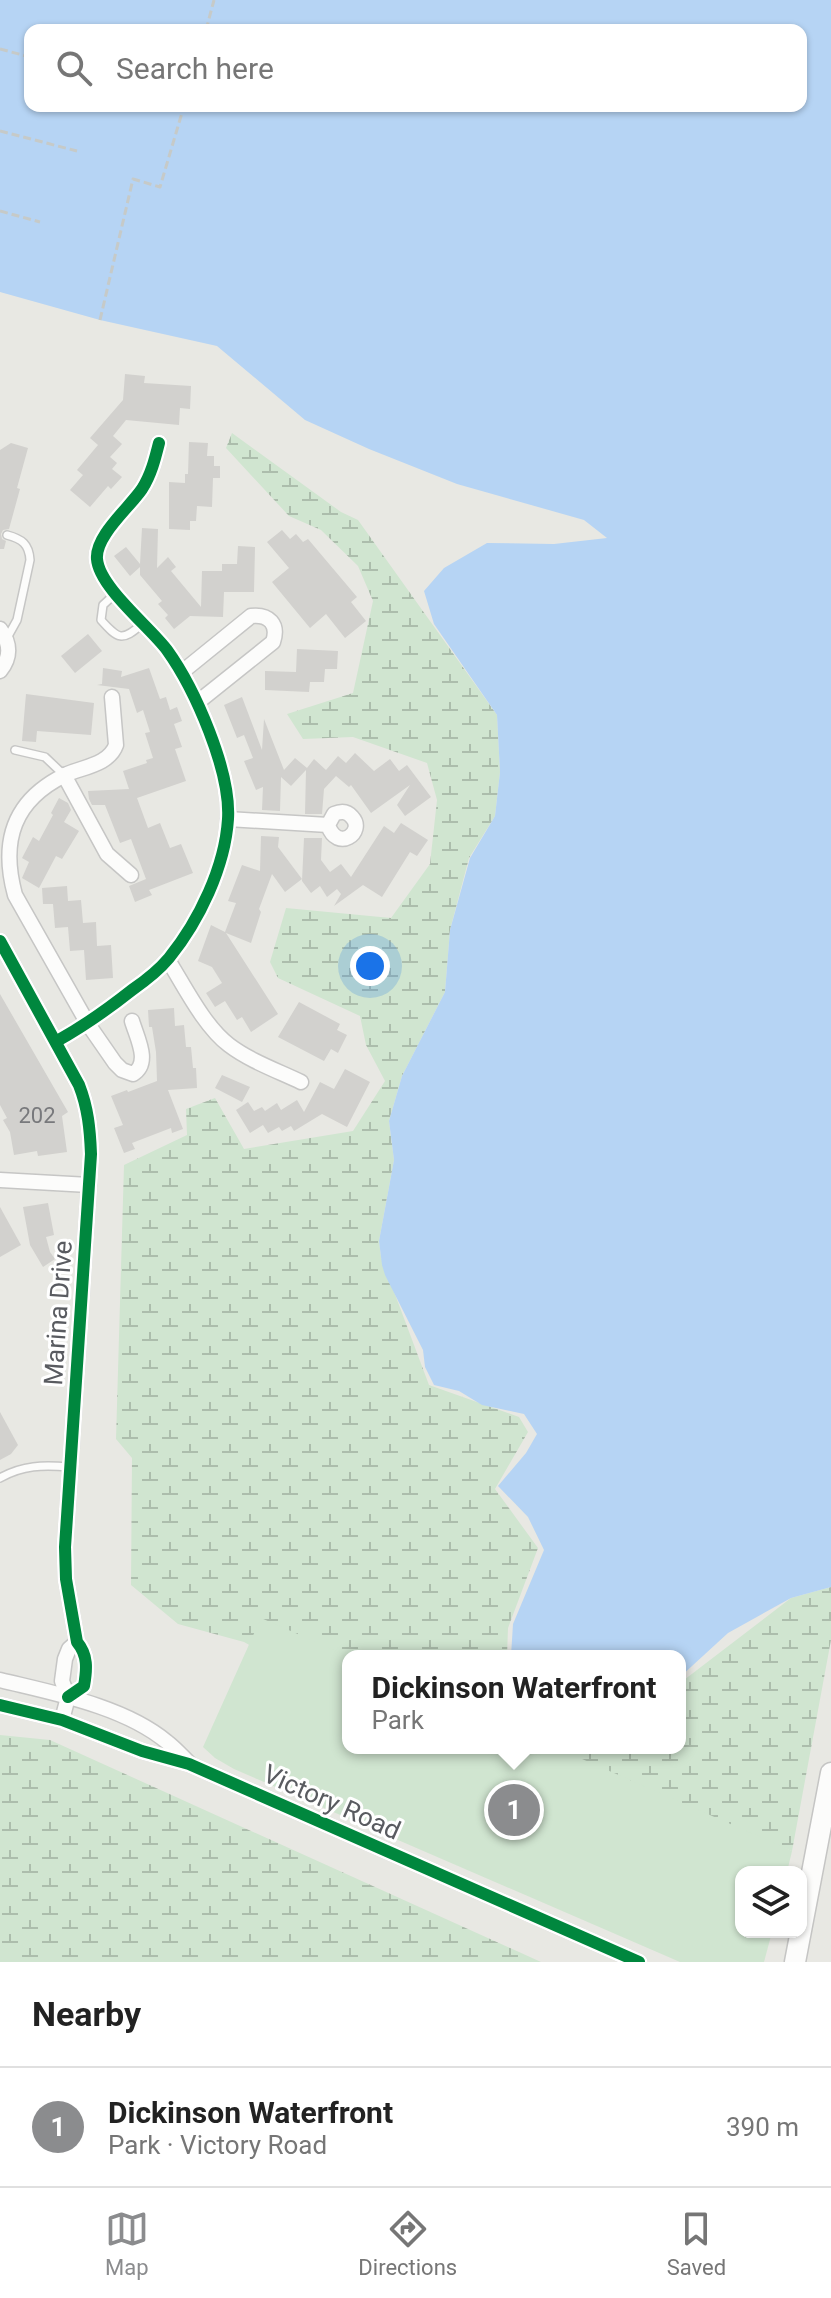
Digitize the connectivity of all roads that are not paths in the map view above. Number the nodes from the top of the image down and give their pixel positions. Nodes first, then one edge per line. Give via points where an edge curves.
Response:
1 (159, 443) dead end
2 (7, 535) dead end
3 (116, 593) junction
4 (142, 623) junction
5 (3, 634) edge
6 (0, 671) edge
7 (182, 672) junction
8 (112, 697) dead end
9 (198, 702) junction
10 (15, 750) dead end
11 (64, 775) junction
12 (228, 819) junction
13 (328, 825) dead end
14 (131, 875) dead end
15 (0, 941) edge
16 (168, 960) junction
17 (132, 1021) dead end
18 (88, 1024) junction
19 (57, 1041) junction
20 (301, 1082) dead end
21 (0, 1180) edge
22 (89, 1185) junction
23 (69, 1467) junction
24 (0, 1478) edge
25 (77, 1642) junction
26 (0, 1680) edge
27 (68, 1697) junction
28 (0, 1705) edge
29 (62, 1720) junction
30 (189, 1764) junction
31 (831, 1773) edge
32 (639, 1962) edge
33 (795, 1962) edge

1 - 3 street via 142,488 97,551 101,575
2 - 5 lane via 25,543 30,560 17,620
3 - 4 street
3 - 4 lane via 103,605 101,620 121,637
4 - 7 street
5 - 6 street via 9,651
7 - 9 street
7 - 9 street via 251,616 269,618 274,625 273,642
8 - 11 street via 114,751
9 - 12 street via 224,777
10 - 11 lane via 45,757
11 - 14 street via 107,854
11 - 18 street via 30,797 13,817 3,859 8,883
12 - 13 street
12 - 16 street via 203,903
15 - 19 street, Marina Drive
16 - 18 street
16 - 20 street via 230,1046
17 - 18 street via 143,1060 133,1074 115,1063
18 - 19 street
19 - 22 street, Marina Drive via 87,1105
21 - 22 street
22 - 23 street, Marina Drive
23 - 24 lane via 25,1467
23 - 25 street, Marina Drive via 65,1564
25 - 27 street, Marina Drive via 69,1649 62,1674
25 - 27 street, Marina Drive via 86,1674 84,1686
26 - 27 street
27 - 29 street, Marina Drive
27 - 30 street via 155,1733
28 - 29 street, Victory Road
29 - 30 street, Victory Road
30 - 32 street, Victory Road
31 - 33 street

